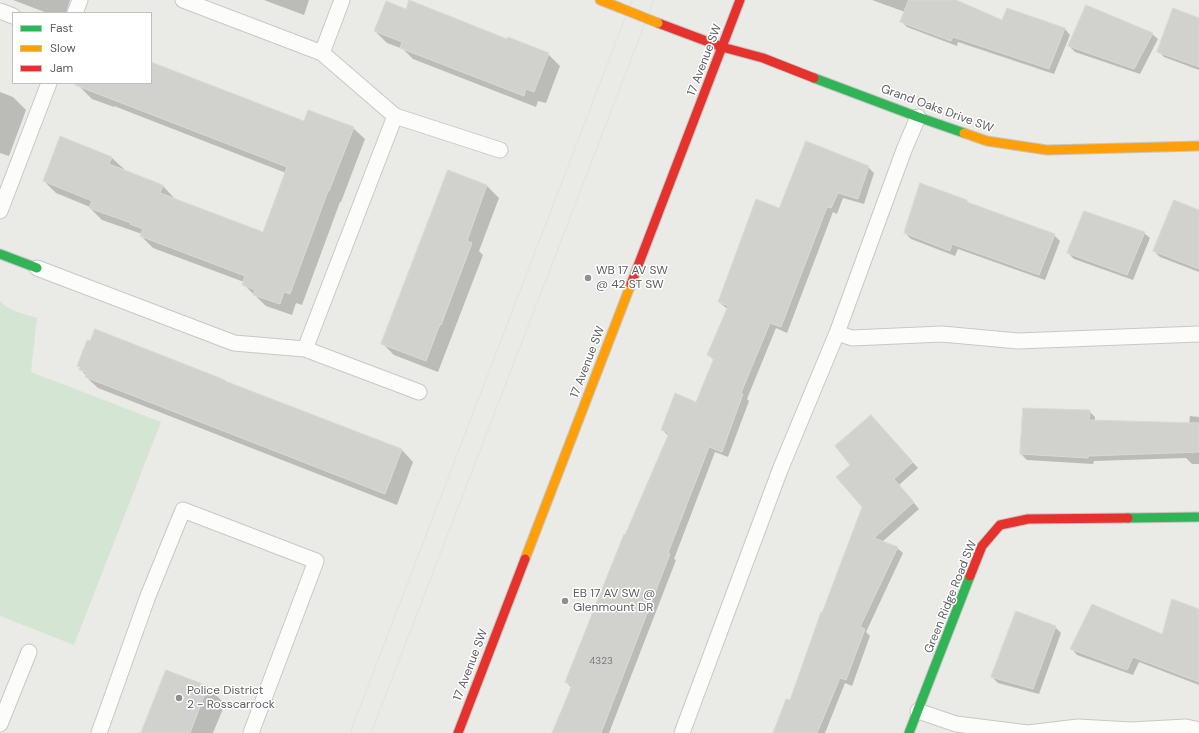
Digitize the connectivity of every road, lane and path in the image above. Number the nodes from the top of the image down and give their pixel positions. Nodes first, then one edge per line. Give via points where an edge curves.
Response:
1 (80, 0) edge
2 (183, 0) edge
3 (342, 0) edge
4 (600, 0) edge
5 (740, 0) edge
6 (0, 11) edge
7 (75, 12) edge
8 (12, 16) edge
9 (722, 47) junction
10 (322, 54) junction
11 (49, 84) edge
12 (395, 116) junction
13 (918, 117) junction
14 (1199, 146) edge
15 (500, 150) dead end
16 (0, 211) edge
17 (0, 254) edge
18 (37, 268) joint
19 (837, 333) junction
20 (1199, 334) edge
21 (305, 349) junction
22 (419, 392) dead end
23 (1199, 517) edge
24 (29, 652) dead end
25 (918, 711) junction
26 (0, 724) edge
27 (1199, 730) edge
28 (98, 733) edge
29 (251, 733) edge
30 (458, 733) edge
31 (682, 733) edge
32 (910, 733) edge

1 - 7 lane
2 - 10 lane
3 - 10 lane
4 - 9 street, Grand Oaks Drive SW, bridge
5 - 9 street, 17 Avenue SW
6 - 8 lane
9 - 13 street, Grand Oaks Drive SW via 763,58
9 - 30 street, 17 Avenue SW
10 - 12 lane
11 - 16 lane
12 - 15 lane
12 - 21 lane
13 - 14 street, Grand Oaks Drive SW via 987,141 1048,150
13 - 19 lane
17 - 18 street
18 - 21 lane via 234,343
19 - 20 lane via 852,338 942,334 1018,341
19 - 31 lane via 780,470
21 - 22 lane
23 - 25 street, Green Ridge Road SW via 1028,518 1000,525 982,546
24 - 26 lane
25 - 27 lane via 956,724 1028,733 1078,727
25 - 32 street, Green Ridge Road SW
28 - 29 lane via 148,596 183,510 316,561

